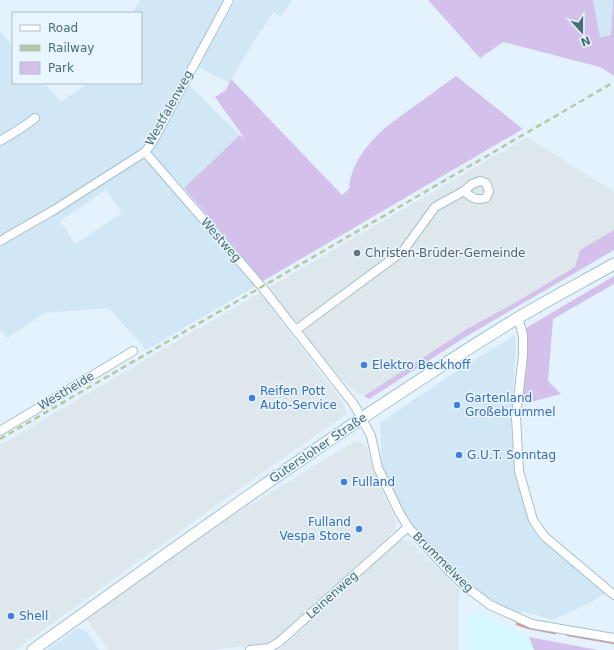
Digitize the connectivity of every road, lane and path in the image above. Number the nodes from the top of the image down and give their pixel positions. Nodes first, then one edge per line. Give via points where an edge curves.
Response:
1 (229, 0) edge
2 (35, 118) dead end
3 (0, 141) edge
4 (145, 152) junction
5 (464, 191) dead end
6 (0, 241) edge
7 (614, 264) edge
8 (518, 318) junction
9 (296, 330) junction
10 (133, 351) dead end
11 (362, 419) junction
12 (0, 431) edge
13 (408, 526) junction
14 (614, 595) edge
15 (614, 638) edge
16 (33, 650) edge
17 (250, 650) edge

1 - 4 street, Westfalenweg
2 - 3 street
4 - 6 street, Westfalenweg
4 - 9 street, Westweg
5 - 9 street via 435,207 403,251
7 - 8 main road, Gütersloher Straße
8 - 11 main road, Gütersloher Straße
8 - 14 street via 523,336 516,417 519,471 533,520 544,536
9 - 11 street, Westweg via 355,406
10 - 12 street, Westheide
11 - 13 street, Brummelweg via 371,436 378,468
11 - 16 main road, Gütersloher Straße
13 - 15 street, Brummelweg via 449,571 490,604 532,624
13 - 17 street, Leinenweg via 279,642 269,648

